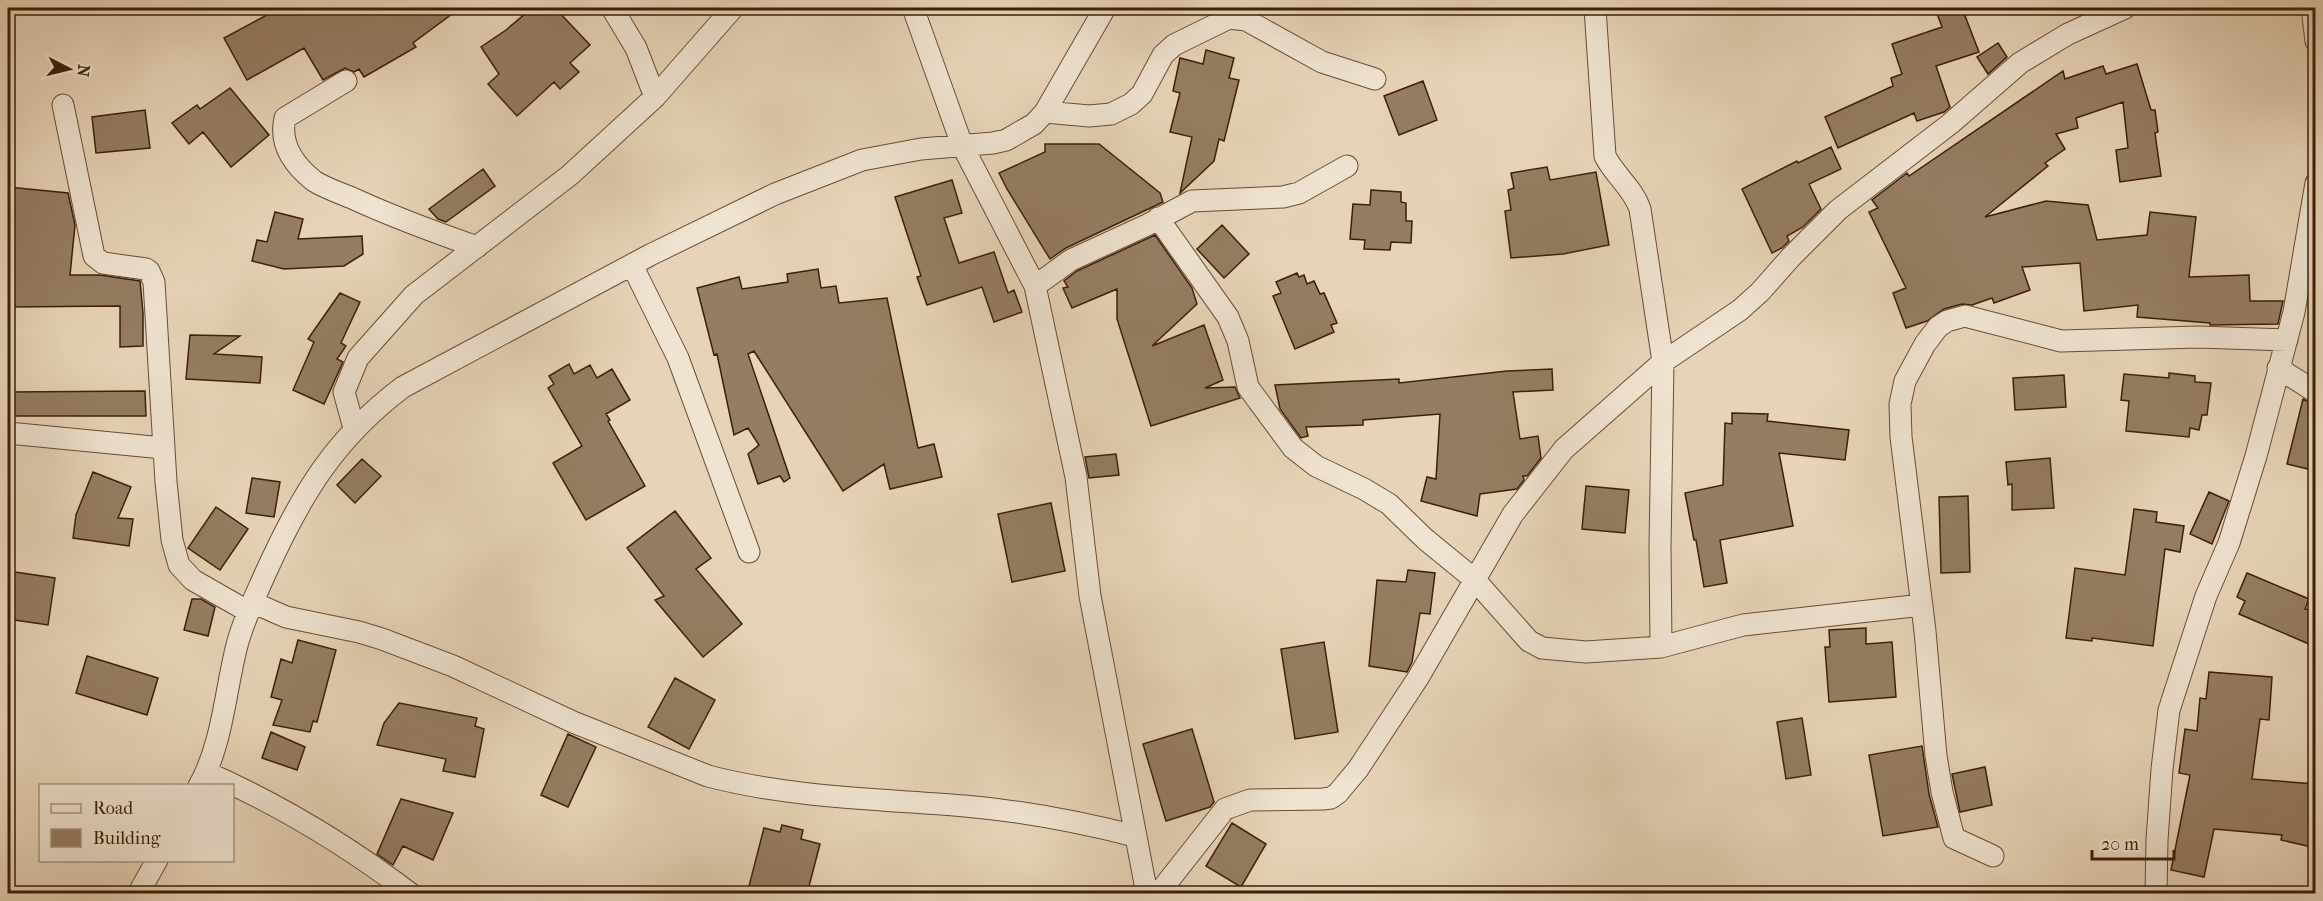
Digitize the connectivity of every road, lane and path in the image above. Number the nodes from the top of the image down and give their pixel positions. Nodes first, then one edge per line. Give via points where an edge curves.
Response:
1 (612, 8) edge
2 (733, 8) edge
3 (913, 8) edge
4 (1105, 8) edge
5 (1595, 8) edge
6 (2125, 8) edge
7 (2312, 8) edge
8 (2316, 41) edge
9 (1375, 79) dead end
10 (346, 81) dead end
11 (655, 97) junction
12 (63, 105) dead end
13 (1045, 112) junction
14 (962, 145) junction
15 (1347, 166) dead end
16 (2316, 183) edge
17 (1158, 218) junction
18 (477, 247) junction
19 (632, 265) junction
20 (1035, 286) junction
21 (2287, 340) junction
22 (1663, 362) junction
23 (2278, 368) junction
24 (2316, 392) edge
25 (354, 428) junction
26 (8, 433) edge
27 (163, 448) junction
28 (749, 552) dead end
29 (1474, 579) junction
30 (1922, 605) junction
31 (250, 607) junction
32 (1661, 647) junction
33 (202, 779) edge
34 (234, 790) edge
35 (1136, 836) junction
36 (1993, 855) dead end
37 (156, 862) edge
38 (138, 894) edge
39 (411, 894) edge
40 (1147, 894) edge
41 (1158, 894) edge
42 (2156, 894) edge

1 - 11 street via 636,48
2 - 11 street
3 - 14 street
4 - 13 street
5 - 22 street via 1605,156 1640,209
6 - 22 street via 2068,34 2020,63 1950,124 1839,210 1740,310
7 - 8 street
9 - 13 street via 1322,62 1246,20 1229,18 1162,55 1142,94 1131,104 1111,114
10 - 18 street via 285,118 282,131 294,161 315,181 394,218
11 - 18 street via 570,175
12 - 27 street via 94,256 103,262 146,269 154,282
13 - 14 street via 1034,124 1006,140
14 - 19 street via 862,160 775,194
14 - 20 street
15 - 17 street via 1299,193 1192,201
16 - 21 street
17 - 20 street via 1071,260
17 - 29 street via 1228,317 1248,387 1293,448 1316,466 1389,504
18 - 25 street via 414,295 358,358 344,392
19 - 25 street via 403,387
19 - 28 street via 678,357
20 - 35 street via 1076,477 1090,596
21 - 23 street
21 - 30 street via 2198,337 2061,341 1965,316 1938,327 1912,366 1900,404
22 - 29 street via 1564,449 1513,514
22 - 32 street
23 - 24 street
23 - 42 street via 2229,543 2206,596 2169,710
25 - 31 street via 330,456 301,502
26 - 27 street
27 - 31 street via 172,540 179,566 192,580
29 - 32 street via 1529,641 1542,648 1586,652
29 - 41 street via 1418,678 1338,793 1330,798 1298,801 1250,800 1225,809
30 - 32 street via 1743,625
30 - 36 street via 1936,756 1951,833 1958,842
31 - 33 street via 236,646 221,718
31 - 35 street via 382,639 453,666 573,722 748,786 1006,811
34 - 39 street via 267,802
35 - 40 street
37 - 38 street

